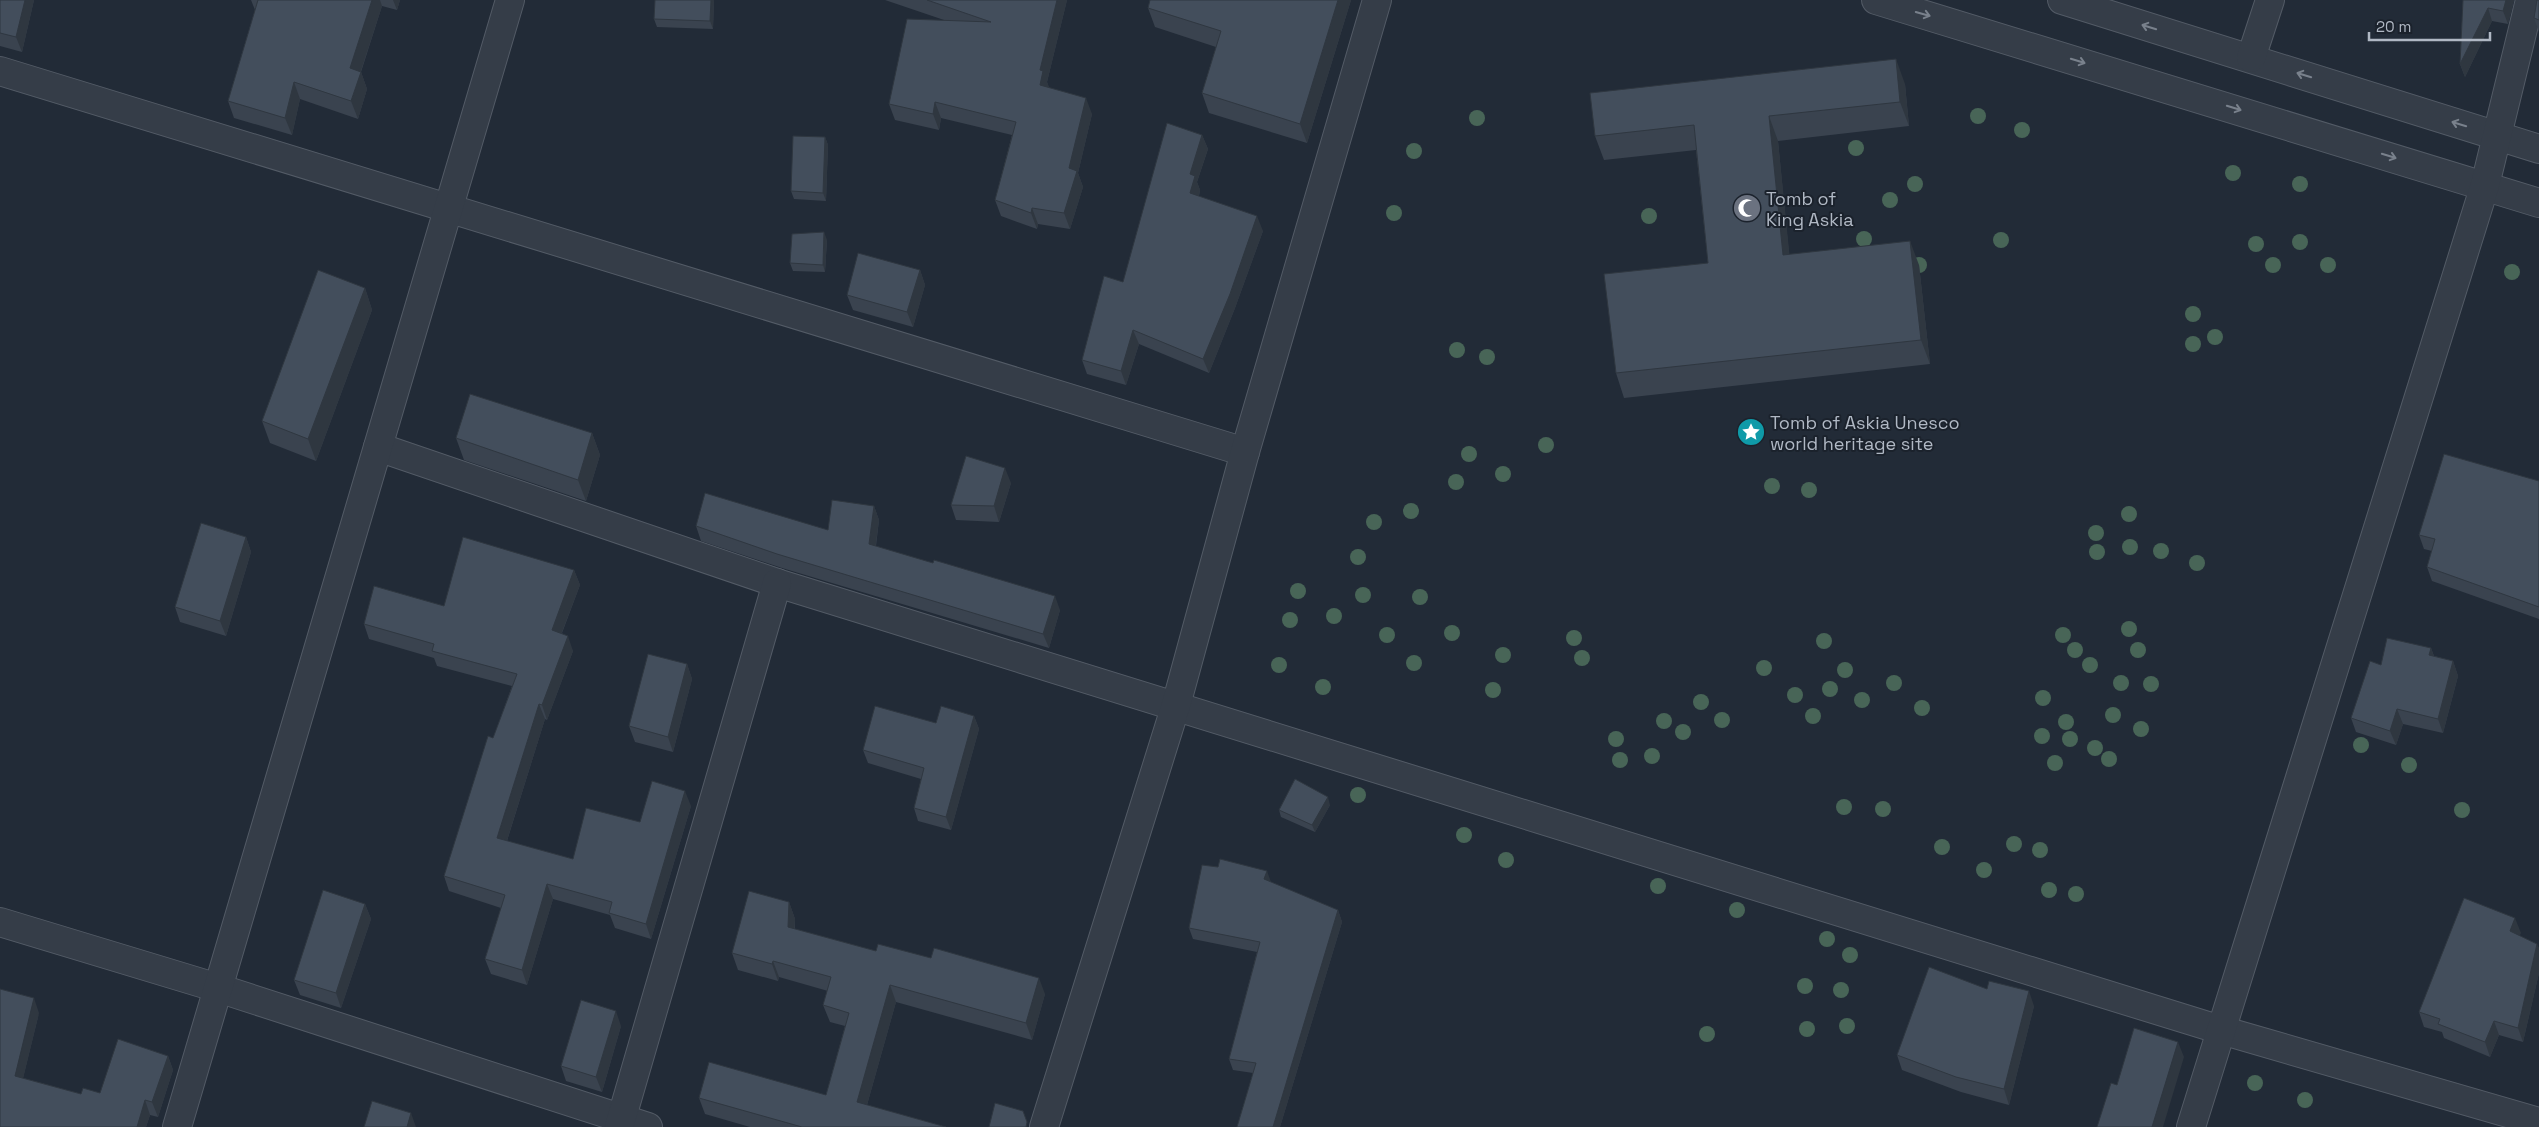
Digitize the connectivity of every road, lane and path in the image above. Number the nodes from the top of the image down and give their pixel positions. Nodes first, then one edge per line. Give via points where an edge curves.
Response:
1 (510, 0) edge
2 (1377, 0) edge
3 (1876, 0) edge
4 (2062, 0) edge
5 (2270, 0) edge
6 (2530, 0) edge
7 (2251, 58) junction
8 (0, 71) edge
9 (2497, 136) junction
10 (2539, 149) edge
11 (2485, 185) junction
12 (2539, 203) edge
13 (450, 208) junction
14 (378, 447) junction
15 (1245, 452) junction
16 (777, 583) junction
17 (1176, 705) junction
18 (0, 922) edge
19 (218, 988) junction
20 (2220, 1030) junction
21 (2539, 1122) edge
22 (620, 1123) edge
23 (178, 1127) edge
24 (648, 1127) edge
25 (1044, 1127) edge
26 (2191, 1127) edge

1 - 13 street
2 - 15 street
3 -> 11 street
7 -> 4 street
5 - 7 street
6 - 9 street
9 -> 7 street
8 - 13 street
9 - 10 street
9 - 11 street
11 - 12 street
11 - 20 street
13 - 14 street
13 - 15 street
14 - 16 street
14 - 19 street
15 - 17 street
16 - 17 street
16 - 22 street
17 - 20 street
17 - 25 street
18 - 19 street
19 - 22 street
19 - 23 street
20 - 21 street
20 - 26 street
22 - 24 street

